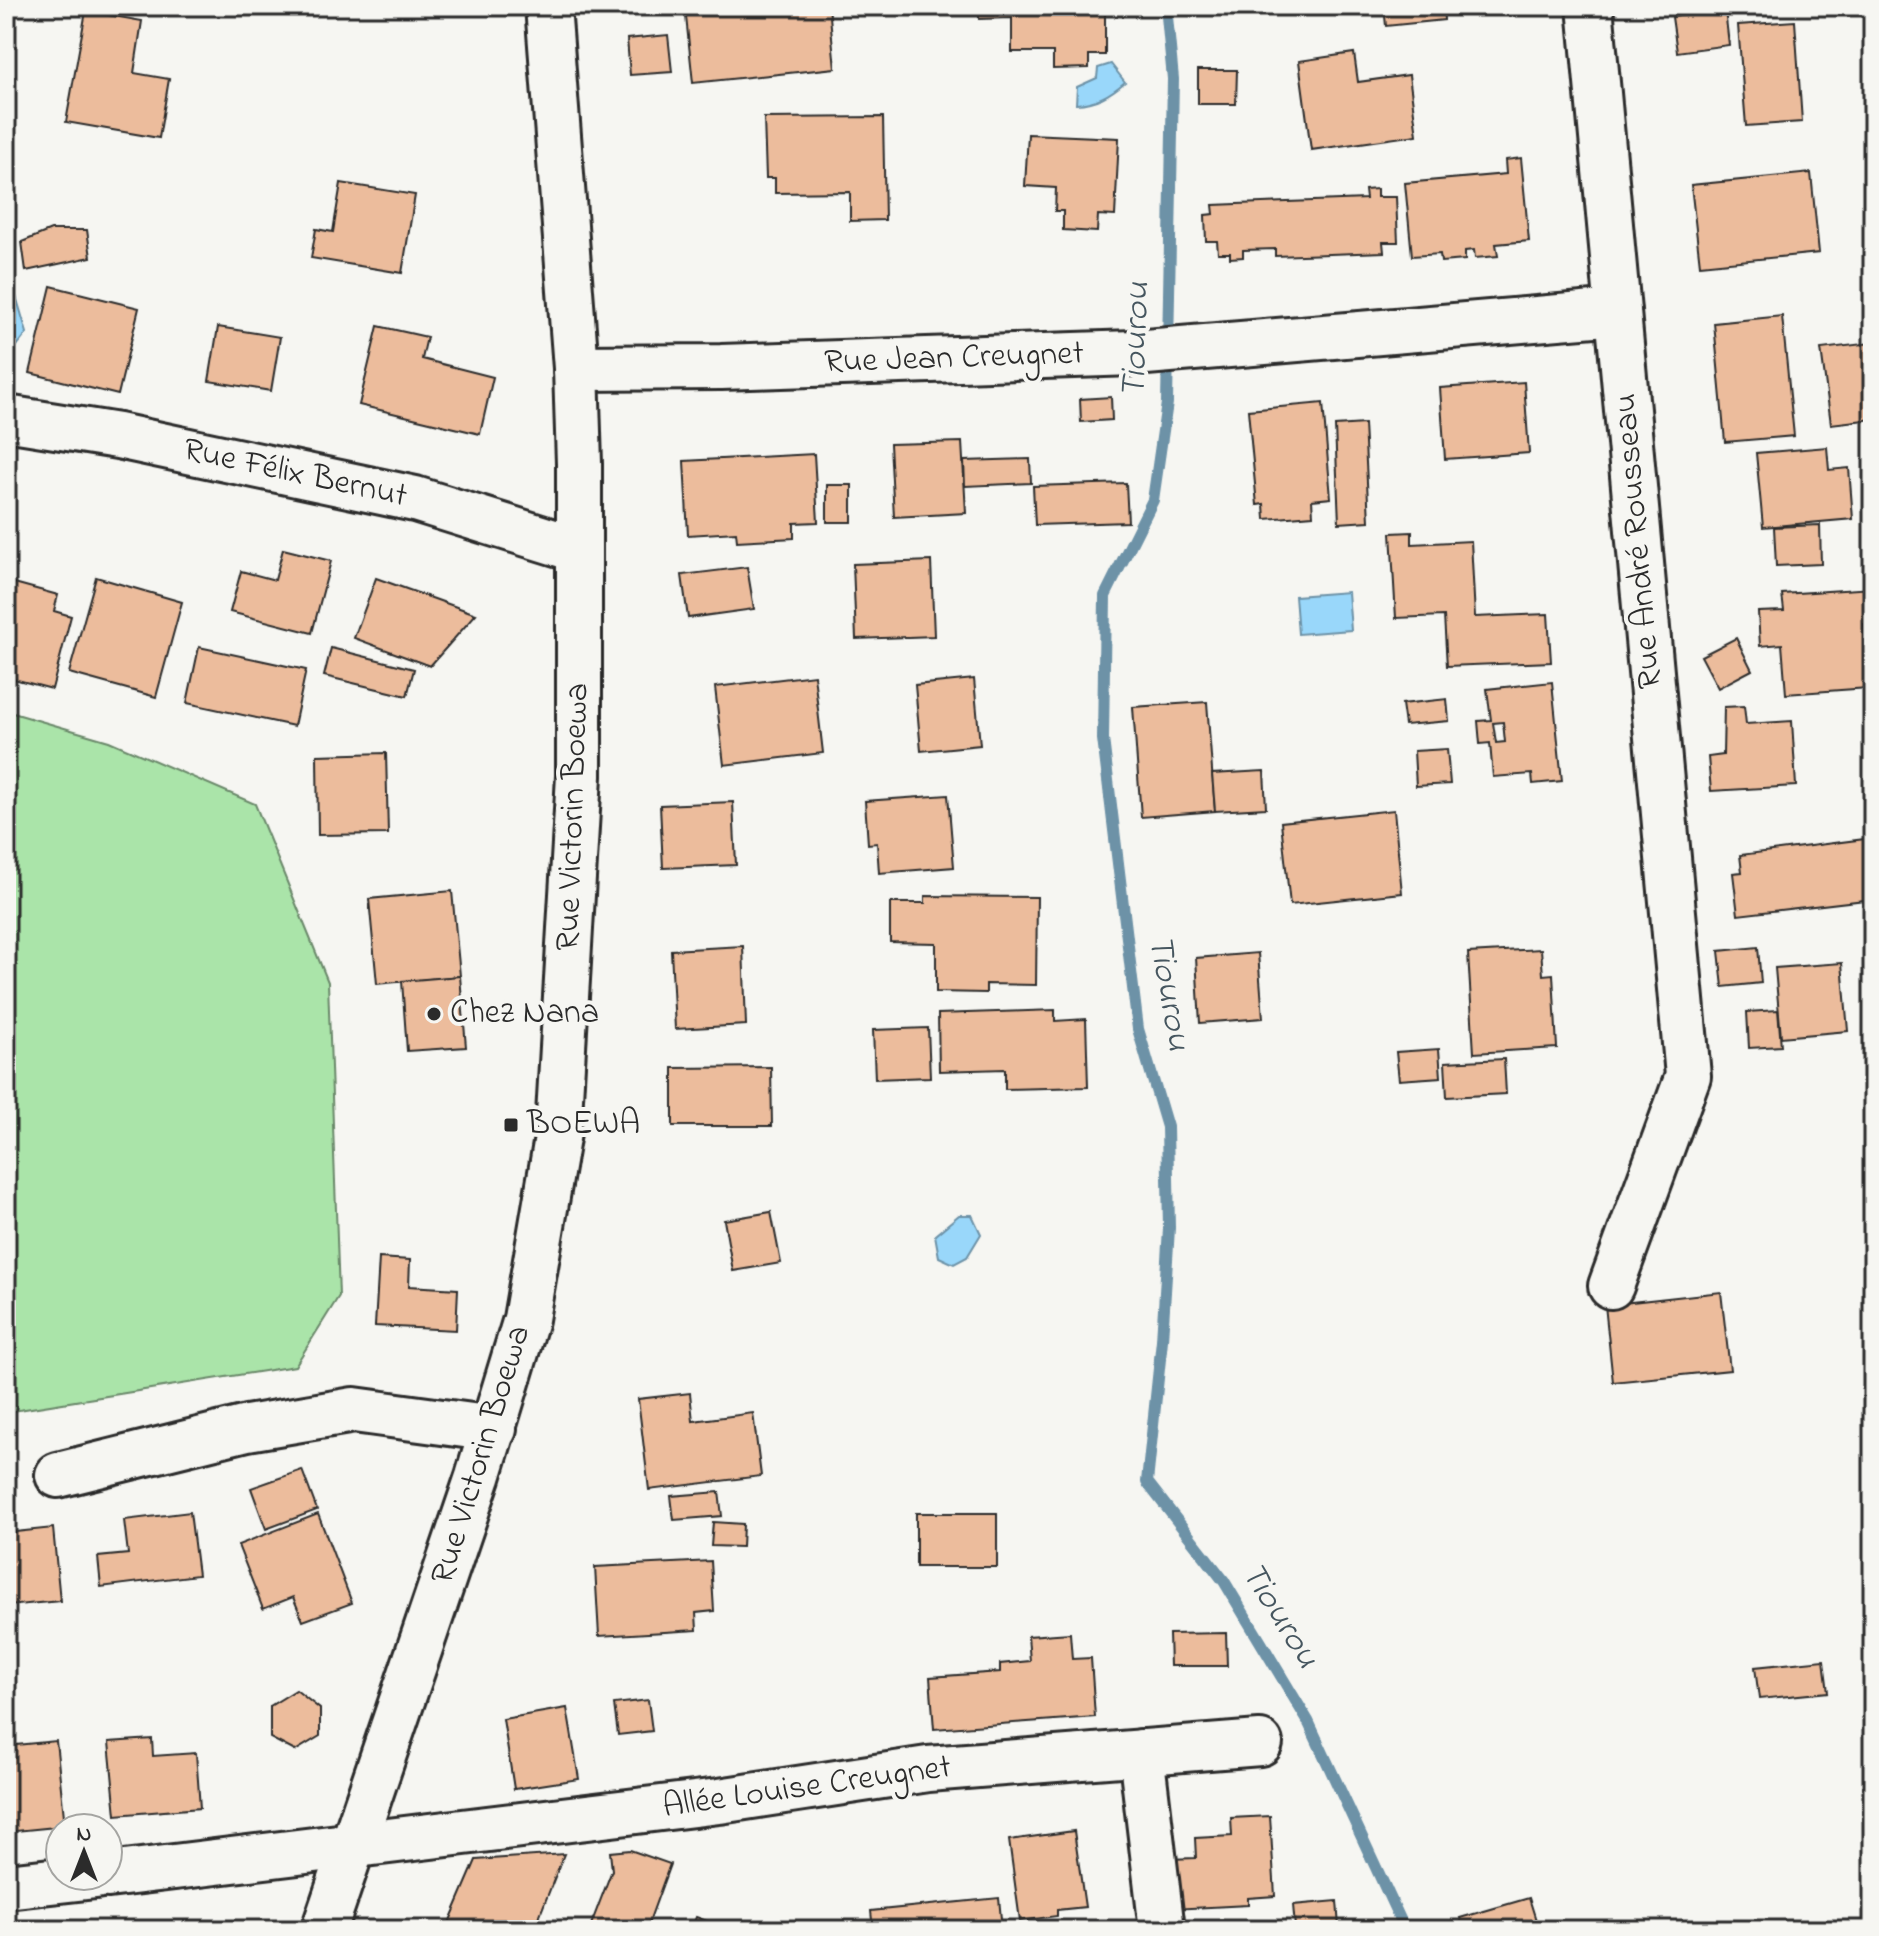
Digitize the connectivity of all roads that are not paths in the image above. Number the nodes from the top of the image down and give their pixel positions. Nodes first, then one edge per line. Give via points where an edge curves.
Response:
1 (548, 6) edge
2 (1590, 6) edge
3 (1618, 312) junction
4 (576, 368) junction
5 (6, 418) edge
6 (579, 550) junction
7 (1611, 1286) dead end
8 (494, 1429) junction
9 (58, 1475) dead end
10 (1260, 1743) dead end
11 (1141, 1752) junction
12 (354, 1846) junction
13 (124, 1873) edge
14 (44, 1882) edge
15 (6, 1886) edge
16 (324, 1930) edge
17 (1162, 1930) edge

1 - 4 street, Rue Victorin Boewa
2 - 3 street, Rue André Rousseau
3 - 4 street, Rue Jean Creugnet via 1134,353
3 - 7 street, Rue André Rousseau via 1688,1076
4 - 6 street, Rue Victorin Boewa
5 - 6 street, Rue Félix Bernut via 118,436 415,499
6 - 8 street, Rue Victorin Boewa via 579,776 558,1132 526,1319
8 - 9 street via 354,1410 247,1428
8 - 12 street, Rue Victorin Boewa
10 - 11 street, Allée Louise Creugnet
11 - 12 street, Allée Louise Creugnet via 928,1769
11 - 17 street
12 - 13 street, Allée Louise Creugnet
12 - 16 street, Rue Victorin Boewa
14 - 15 street

